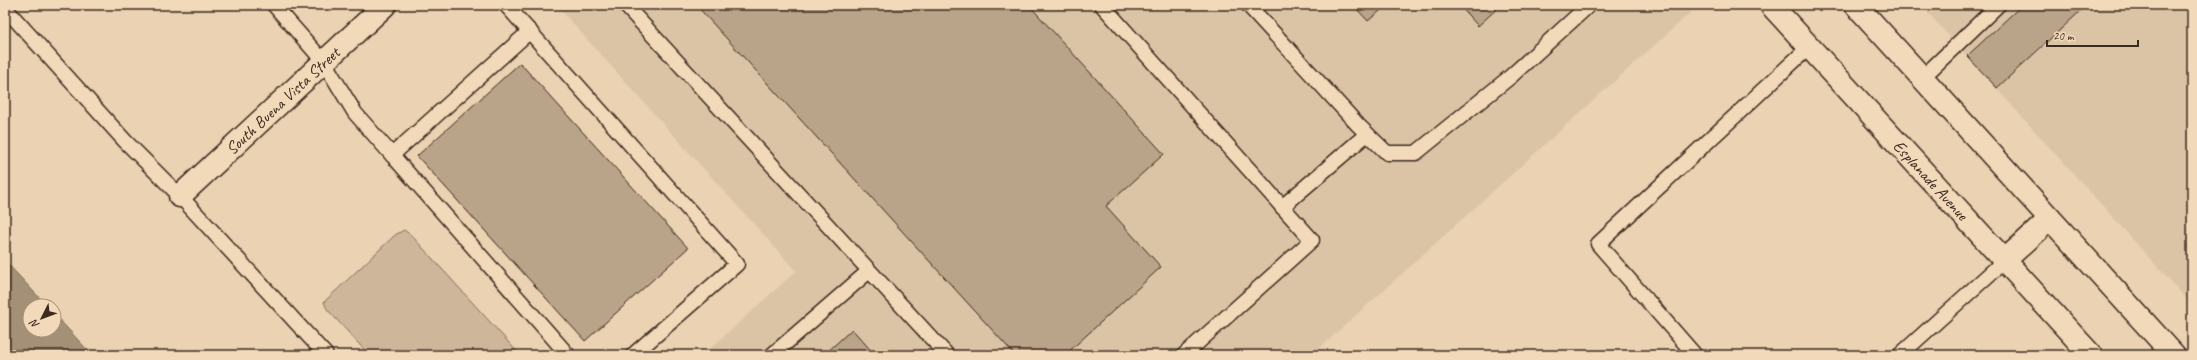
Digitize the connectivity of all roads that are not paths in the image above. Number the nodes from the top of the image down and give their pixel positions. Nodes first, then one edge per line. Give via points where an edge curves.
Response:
1 (274, 5) edge
2 (385, 5) edge
3 (506, 5) edge
4 (625, 5) edge
5 (1102, 5) edge
6 (1248, 5) edge
7 (1589, 5) edge
8 (1771, 5) edge
9 (1856, 5) edge
10 (1998, 5) edge
11 (5, 8) edge
12 (530, 31) junction
13 (1810, 47) junction
14 (324, 62) junction
15 (1922, 78) junction
16 (1367, 134) junction
17 (392, 156) junction
18 (180, 196) junction
19 (1282, 207) junction
20 (2050, 219) junction
21 (2004, 261) junction
22 (869, 270) junction
23 (326, 355) edge
24 (568, 355) edge
25 (633, 355) edge
26 (772, 355) edge
27 (947, 355) edge
28 (1184, 355) edge
29 (1696, 355) edge
30 (1900, 355) edge
31 (2091, 355) edge
32 (2174, 355) edge

1 - 14 lane
2 - 14 main road, South Buena Vista Street
3 - 12 lane
4 - 22 lane
5 - 19 lane
6 - 16 lane
7 - 16 lane via 1510,77 1416,153 1387,153
8 - 13 main road, Esplanade Avenue
9 - 15 main road
10 - 15 lane
11 - 18 lane via 125,142
12 - 17 lane
12 - 25 lane via 737,264
13 - 21 main road, Esplanade Avenue
13 - 29 lane via 1598,244
14 - 17 lane via 355,112
14 - 18 main road, South Buena Vista Street
15 - 20 main road
16 - 19 lane
17 - 24 lane
18 - 23 lane
19 - 28 lane via 1312,240
20 - 21 main road
20 - 32 main road
21 - 30 lane
21 - 31 main road, Esplanade Avenue
22 - 26 lane
22 - 27 lane

